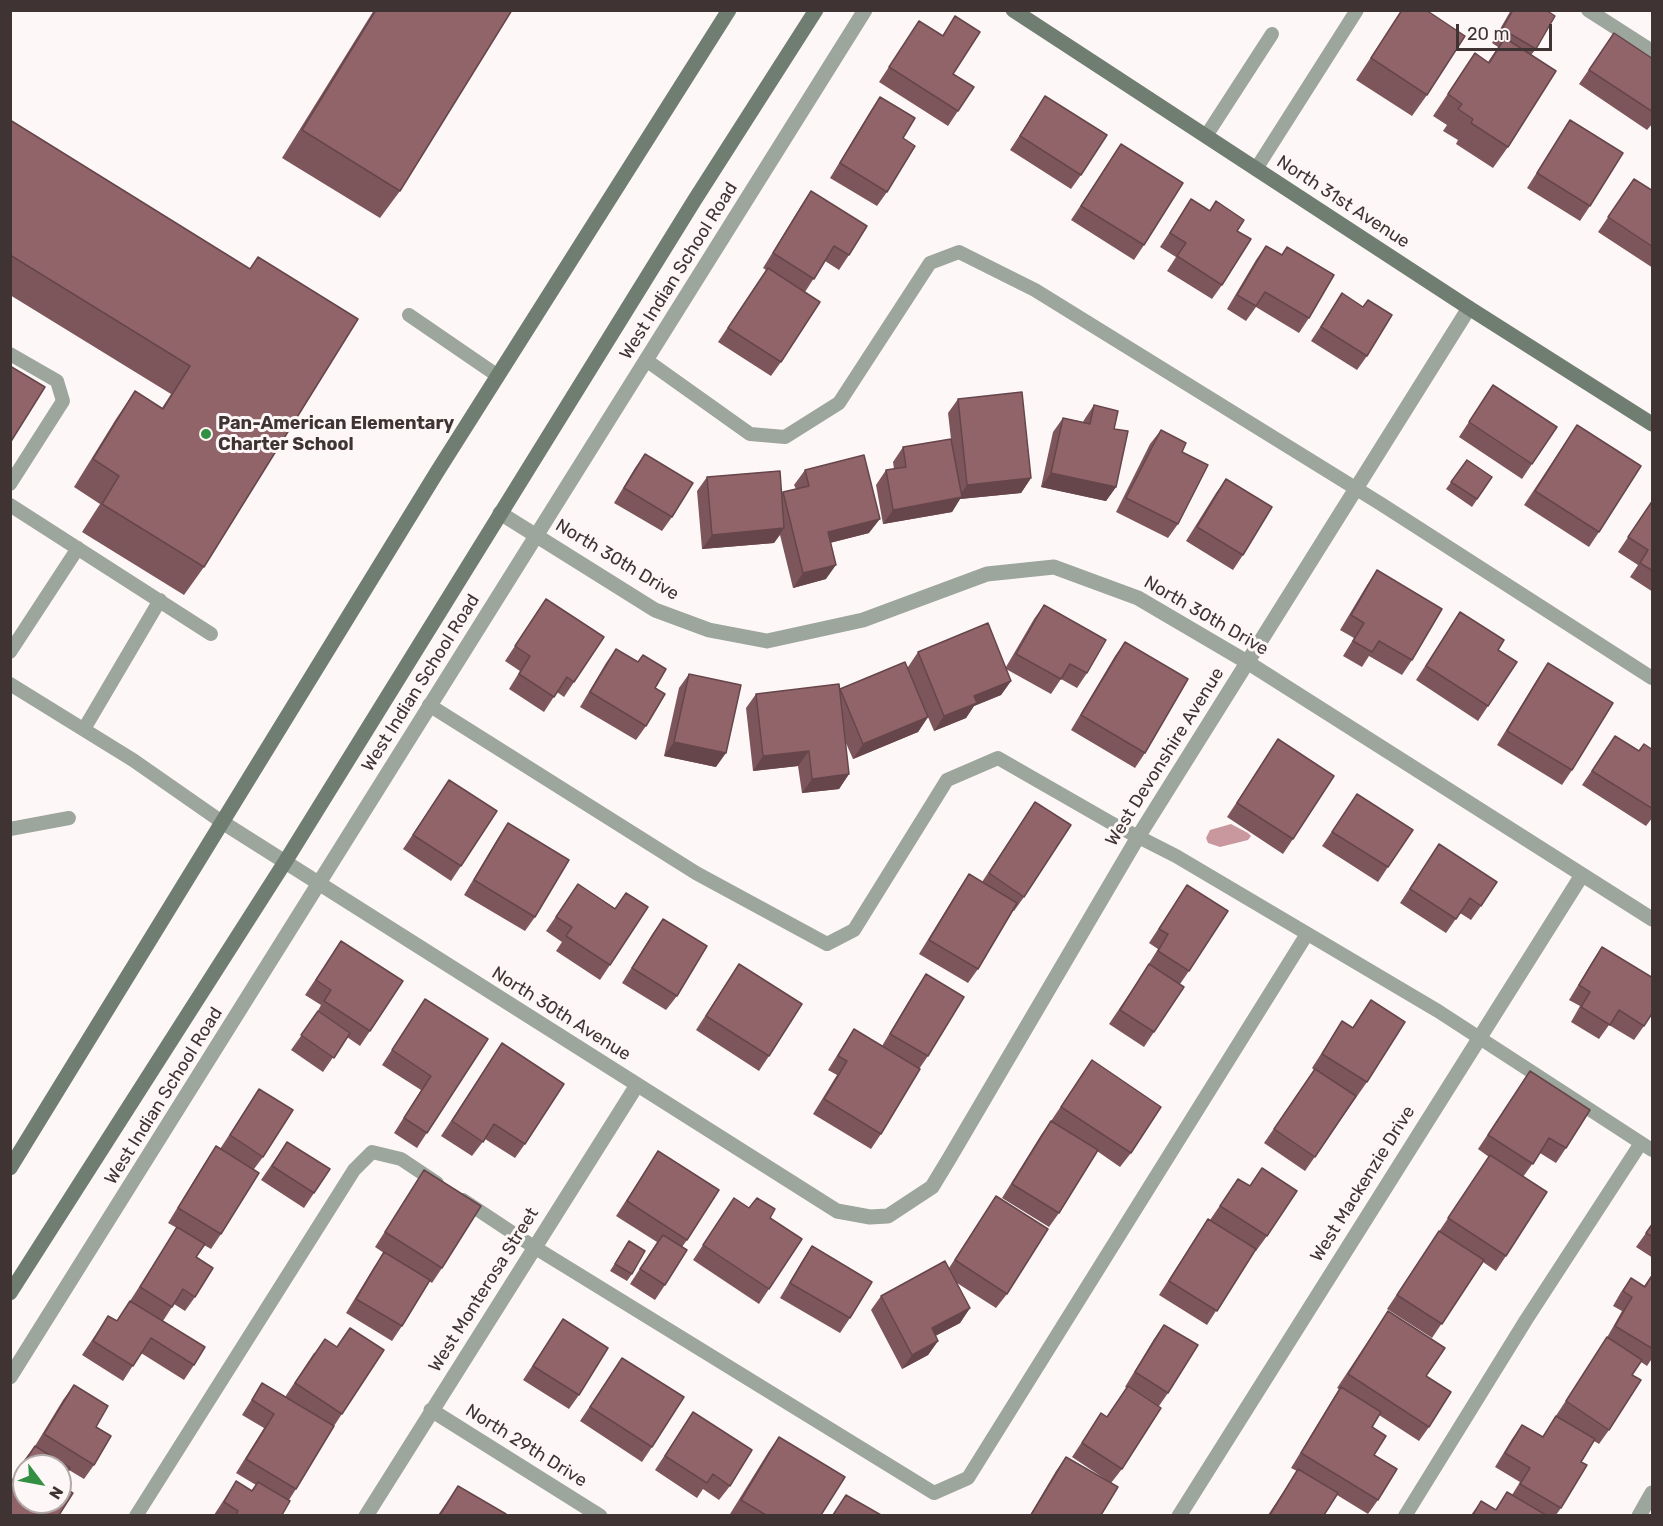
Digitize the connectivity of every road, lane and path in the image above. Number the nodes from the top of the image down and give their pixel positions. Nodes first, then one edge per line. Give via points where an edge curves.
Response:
1 (729, 10) edge
2 (816, 10) edge
3 (865, 10) edge
4 (1013, 10) edge
5 (1357, 10) edge
6 (1588, 10) edge
7 (1272, 34) dead end
8 (1653, 51) edge
9 (1206, 136) junction
10 (1256, 169) junction
11 (1469, 308) junction
12 (409, 315) dead end
13 (10, 354) edge
14 (646, 360) junction
15 (498, 376) junction
16 (1653, 424) edge
17 (10, 484) edge
18 (1358, 490) junction
19 (10, 505) edge
20 (500, 513) junction
21 (537, 536) junction
22 (78, 548) junction
23 (160, 600) junction
24 (212, 634) dead end
25 (10, 652) edge
26 (1247, 662) junction
27 (1653, 678) edge
28 (10, 684) edge
29 (429, 705) junction
30 (84, 729) junction
31 (69, 818) dead end
32 (222, 822) junction
33 (10, 829) edge
34 (1138, 837) junction
35 (285, 861) junction
36 (1582, 875) junction
37 (320, 884) junction
38 (1653, 919) edge
39 (1307, 934) junction
40 (1479, 1036) junction
41 (637, 1085) junction
42 (1647, 1146) edge
43 (10, 1168) edge
44 (888, 1216) joint
45 (534, 1247) junction
46 (10, 1293) edge
47 (10, 1377) edge
48 (432, 1410) junction
49 (1653, 1494) edge
50 (136, 1515) edge
51 (366, 1515) edge
52 (600, 1515) edge
53 (1179, 1515) edge
54 (1405, 1515) edge
55 (1639, 1515) edge

1 - 15 main road
2 - 20 main road, West Indian School Road
3 - 14 street, West Indian School Road
4 - 9 main road, North 31st Avenue
5 - 10 lane
6 - 8 lane
7 - 9 lane
9 - 10 main road, North 31st Avenue
10 - 11 main road, North 31st Avenue
11 - 16 main road, North 31st Avenue
11 - 18 street, West Devonshire Avenue
12 - 15 lane
13 - 17 lane via 57,381 63,401
14 - 18 lane via 750,434 785,437 839,403 930,263 959,252 1035,290
14 - 21 street, West Indian School Road
15 - 32 main road
18 - 26 street, West Devonshire Avenue
18 - 27 lane
19 - 22 lane
20 - 21 street, North 30th Drive
20 - 35 main road, West Indian School Road
21 - 26 street, North 30th Drive via 655,610 709,630 767,641 863,620 987,574 1054,567 1138,598
21 - 29 street, West Indian School Road
22 - 23 lane
22 - 25 lane
23 - 24 lane
23 - 30 lane
26 - 34 street, West Devonshire Avenue
26 - 36 street, North 30th Drive
28 - 30 lane
29 - 34 lane via 696,873 828,944 854,930 947,780 998,758
29 - 37 street, West Indian School Road
30 - 32 lane
31 - 33 lane
32 - 35 street, North 30th Avenue
32 - 43 main road
34 - 39 lane
34 - 44 street, West Devonshire Avenue via 932,1186
35 - 37 street, North 30th Avenue
35 - 46 main road, West Indian School Road
36 - 38 street, North 30th Drive
36 - 40 street, West Mackenzie Drive
37 - 41 street, North 30th Avenue
37 - 47 street, West Indian School Road
39 - 40 lane
39 - 45 lane via 968,1478 934,1493
40 - 42 lane
40 - 53 street, West Mackenzie Drive
41 - 44 street, North 30th Avenue via 837,1211
41 - 45 street, West Monterosa Street
42 - 54 lane via 1526,1320
45 - 48 street, West Monterosa Street
45 - 50 lane via 401,1159 372,1152 354,1170
48 - 51 street, West Monterosa Street
48 - 52 street, North 29th Drive
49 - 55 street

